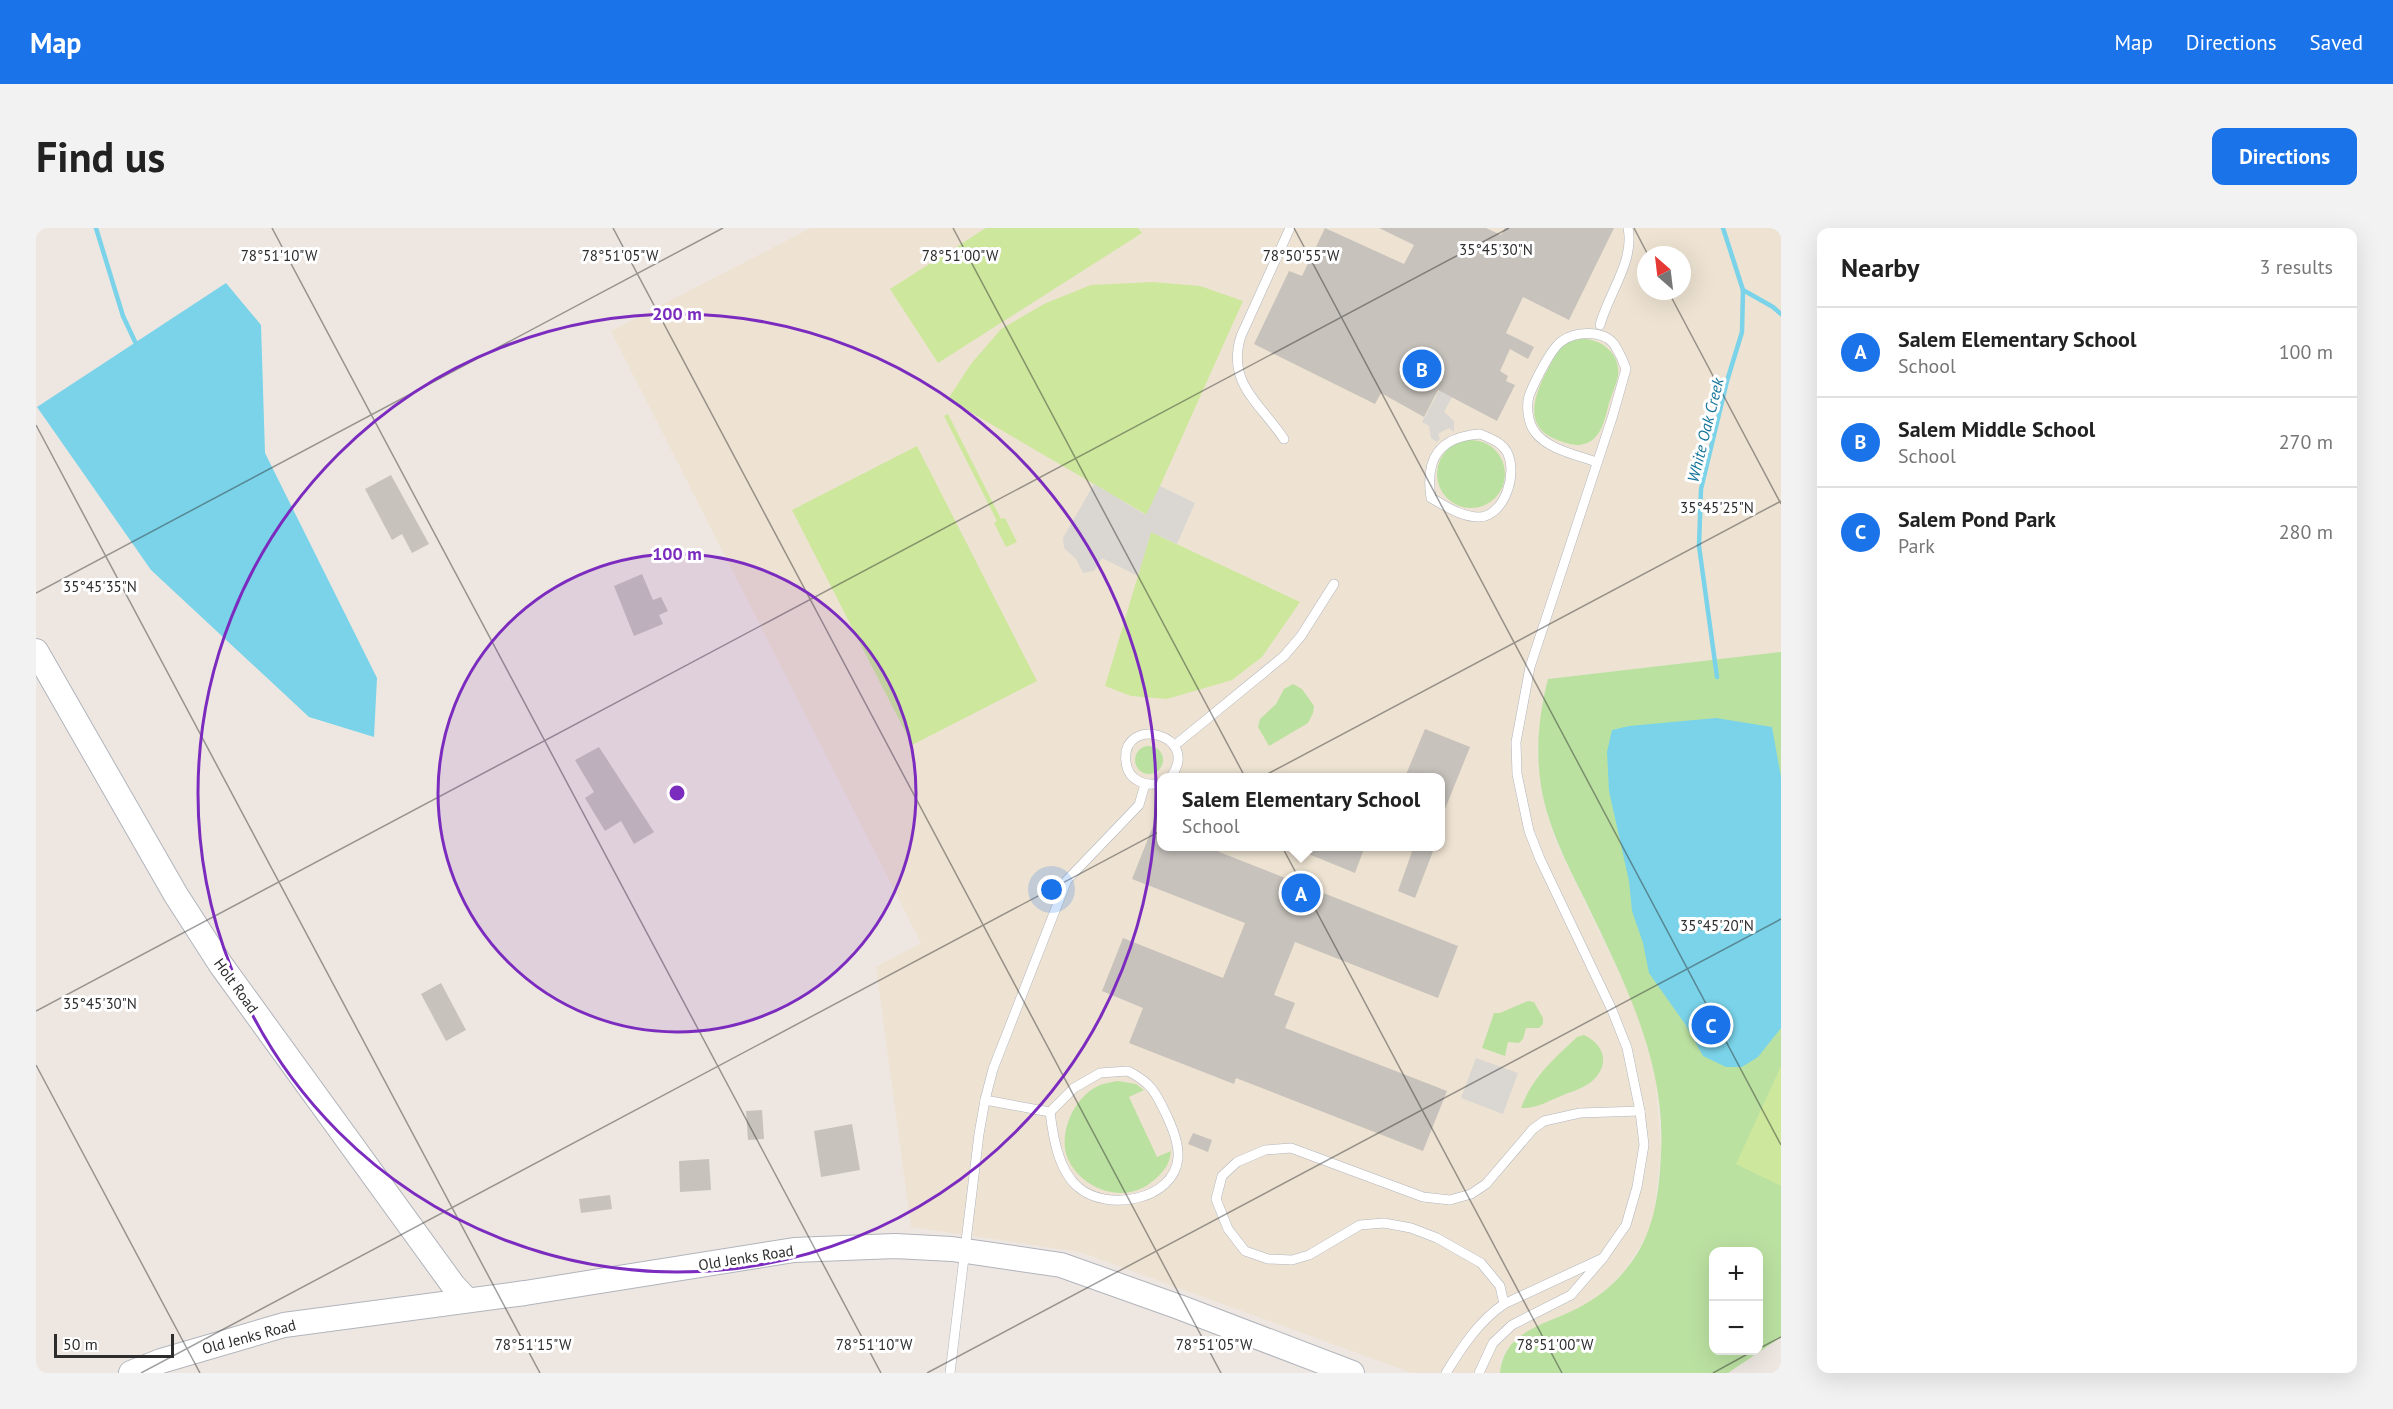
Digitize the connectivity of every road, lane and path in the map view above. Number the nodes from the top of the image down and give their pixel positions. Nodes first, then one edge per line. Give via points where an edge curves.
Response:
1 (1290, 228) edge
2 (1628, 228) edge
3 (1600, 325) dead end
4 (1284, 439) dead end
5 (1596, 462) junction
6 (1431, 498) joint
7 (1334, 584) dead end
8 (36, 651) edge
9 (1174, 746) junction
10 (1172, 773) edge
11 (1157, 783) edge
12 (1146, 784) junction
13 (985, 1100) junction
14 (1640, 1111) junction
15 (1050, 1112) junction
16 (966, 1251) junction
17 (1603, 1258) junction
18 (467, 1300) junction
19 (1504, 1305) junction
20 (131, 1373) edge
21 (950, 1373) edge
22 (1352, 1373) edge
23 (1446, 1373) edge
24 (1479, 1373) edge

1 - 4 lane via 1237,349 1238,375
2 - 3 lane via 1629,248
5 - 5 lane via 1626,369 1612,342 1598,334 1580,334 1562,341 1549,358 1528,398 1528,416 1543,441
5 - 14 lane via 1530,667 1516,742 1517,774 1529,831 1540,859 1626,1048
6 - 6 lane via 1428,478 1433,460 1451,439 1480,434 1494,439 1506,451 1511,482 1505,498 1488,514 1462,515
7 - 9 lane via 1284,656
8 - 18 street, Holt Road via 176,895 221,965
9 - 10 lane via 1177,763
9 - 12 lane via 1162,735 1153,733 1131,744 1125,760 1127,768
11 - 12 lane
12 - 13 lane via 1139,805 1067,880 993,1069
13 - 15 lane
13 - 16 lane
14 - 17 lane via 1644,1144 1637,1186 1626,1225
14 - 19 lane via 1580,1113 1544,1121 1486,1184 1471,1194 1450,1200 1423,1197 1292,1148 1265,1150 1237,1162 1221,1176 1216,1199 1228,1229 1245,1251 1268,1259 1292,1260 1309,1255 1360,1225 1384,1223 1411,1228 1481,1263 1500,1286
15 - 15 lane via 1053,1142 1063,1165 1077,1187 1099,1199 1122,1201 1141,1197 1172,1176 1178,1159 1177,1147 1171,1126 1146,1080 1128,1071 1100,1073 1074,1089
16 - 18 street, Old Jenks Road via 895,1246 794,1250
16 - 21 lane
16 - 22 street, Old Jenks Road via 1060,1265
17 - 19 lane
17 - 24 lane via 1571,1295 1512,1325 1493,1343
18 - 20 street, Old Jenks Road via 284,1325
19 - 23 lane via 1490,1314 1470,1337

